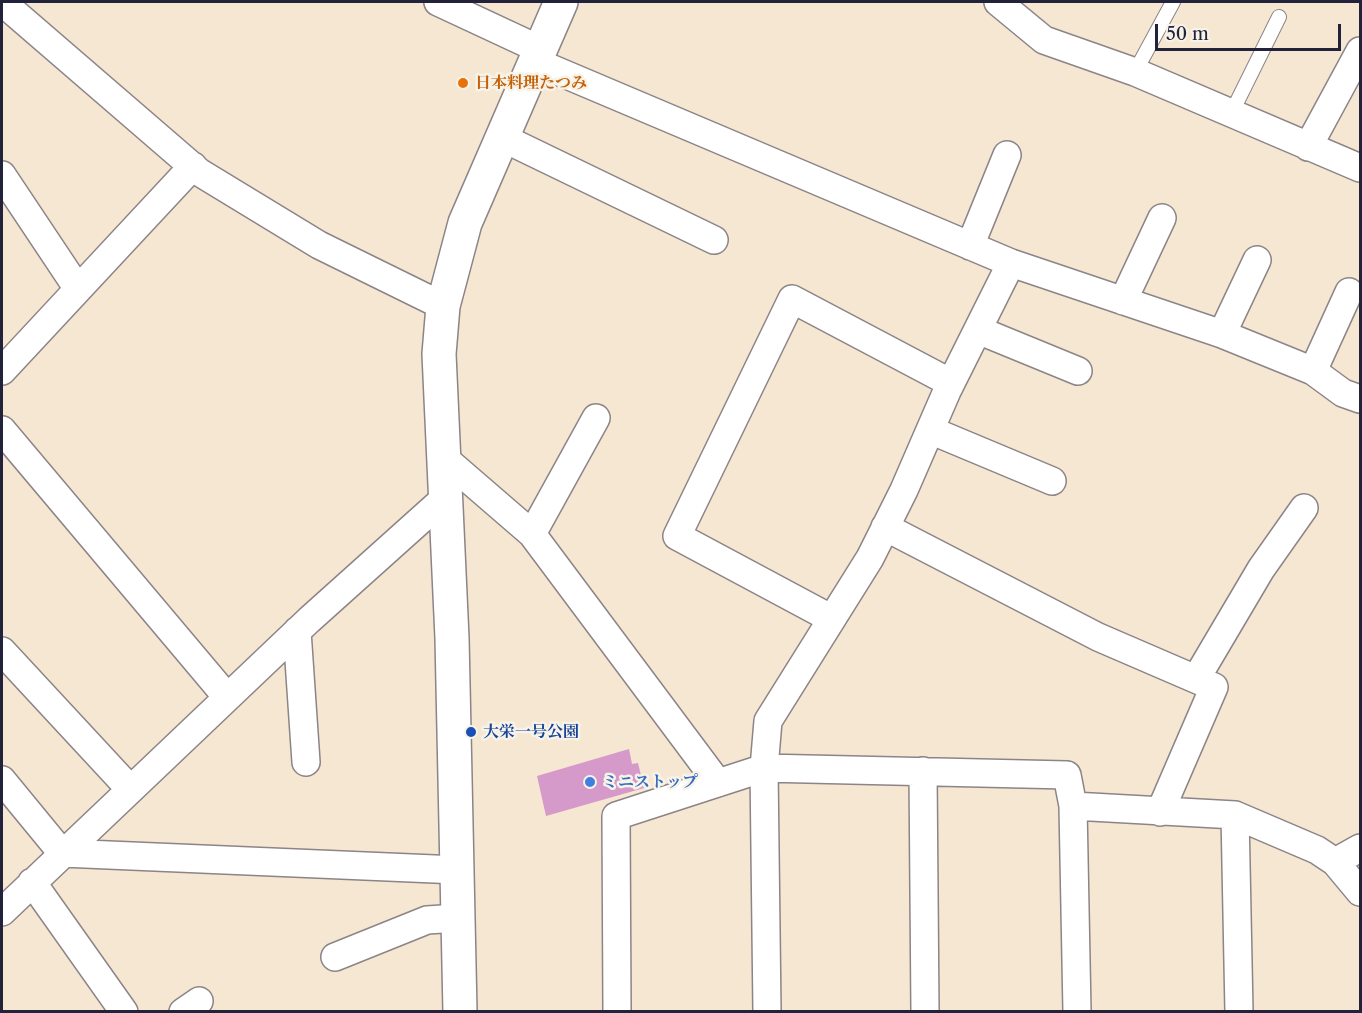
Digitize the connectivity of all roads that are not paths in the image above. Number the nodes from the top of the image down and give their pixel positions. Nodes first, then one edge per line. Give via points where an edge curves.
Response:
1 (2, 2) edge
2 (438, 2) edge
3 (561, 2) edge
4 (998, 2) edge
5 (1173, 2) edge
6 (1279, 17) dead end
7 (1360, 51) edge
8 (539, 56) junction
9 (1135, 72) junction
10 (1233, 112) junction
11 (503, 138) junction
12 (1308, 147) junction
13 (1007, 155) dead end
14 (193, 166) junction
15 (1360, 168) edge
16 (4, 185) edge
17 (1162, 218) dead end
18 (714, 240) dead end
19 (970, 246) junction
20 (1257, 260) dead end
21 (1011, 263) junction
22 (78, 289) junction
23 (1349, 292) dead end
24 (1123, 301) junction
25 (443, 306) junction
26 (978, 330) junction
27 (1221, 334) junction
28 (2, 371) edge
29 (1078, 371) dead end
30 (1313, 371) junction
31 (951, 383) junction
32 (1360, 399) edge
33 (596, 418) dead end
34 (2, 430) edge
35 (930, 430) junction
36 (444, 458) junction
37 (1052, 481) dead end
38 (446, 498) junction
39 (1304, 507) dead end
40 (885, 527) junction
41 (531, 534) junction
42 (832, 619) junction
43 (297, 631) junction
44 (2, 651) edge
45 (1196, 679) junction
46 (227, 697) junction
47 (306, 762) dead end
48 (764, 768) junction
49 (923, 771) junction
50 (2, 780) edge
51 (718, 783) junction
52 (130, 789) junction
53 (1073, 806) junction
54 (1160, 812) junction
55 (1235, 815) junction
56 (1360, 848) edge
57 (62, 853) junction
58 (1335, 862) junction
59 (458, 870) junction
60 (32, 882) junction
61 (1360, 892) edge
62 (2, 912) edge
63 (458, 918) junction
64 (335, 957) dead end
65 (124, 1011) edge
66 (460, 1011) edge
67 (617, 1011) edge
68 (767, 1011) edge
69 (925, 1011) edge
70 (1077, 1011) edge
71 (1239, 1011) edge

1 - 14 street
2 - 8 street
3 - 8 main road
4 - 9 street via 1044,40
5 - 9 lane
6 - 10 lane
7 - 12 street
8 - 11 main road
8 - 19 street
9 - 10 street
10 - 12 street
11 - 18 street
11 - 25 main road via 465,223
12 - 15 street
13 - 19 street
14 - 22 street
14 - 25 street via 319,245
16 - 22 street
17 - 24 street
19 - 21 street
20 - 27 street
21 - 24 street
21 - 26 street
22 - 28 street
23 - 30 street
24 - 27 street
25 - 36 main road via 439,354
26 - 29 street
26 - 31 street
27 - 30 street
30 - 32 street via 1342,393
31 - 35 street
31 - 42 street via 792,299 677,536
33 - 41 street
34 - 46 street
35 - 37 street
35 - 40 street
36 - 38 main road
36 - 41 street
38 - 43 street
38 - 59 main road
39 - 45 street via 1261,569
40 - 42 street
40 - 45 street via 1098,637
41 - 51 street
42 - 48 street via 768,722
43 - 46 street
43 - 47 street
44 - 52 street
45 - 54 street via 1214,687
46 - 52 street
48 - 49 street
48 - 51 street
48 - 68 street
49 - 53 street via 1067,775
49 - 69 street
50 - 57 street
51 - 67 street via 616,816
52 - 57 street
53 - 54 street
53 - 70 street
54 - 55 street
55 - 58 street via 1317,850
55 - 71 street
56 - 58 street
57 - 59 street
57 - 60 street
58 - 61 street
59 - 63 main road
60 - 62 street
60 - 65 street
63 - 64 street via 427,920
63 - 66 main road

